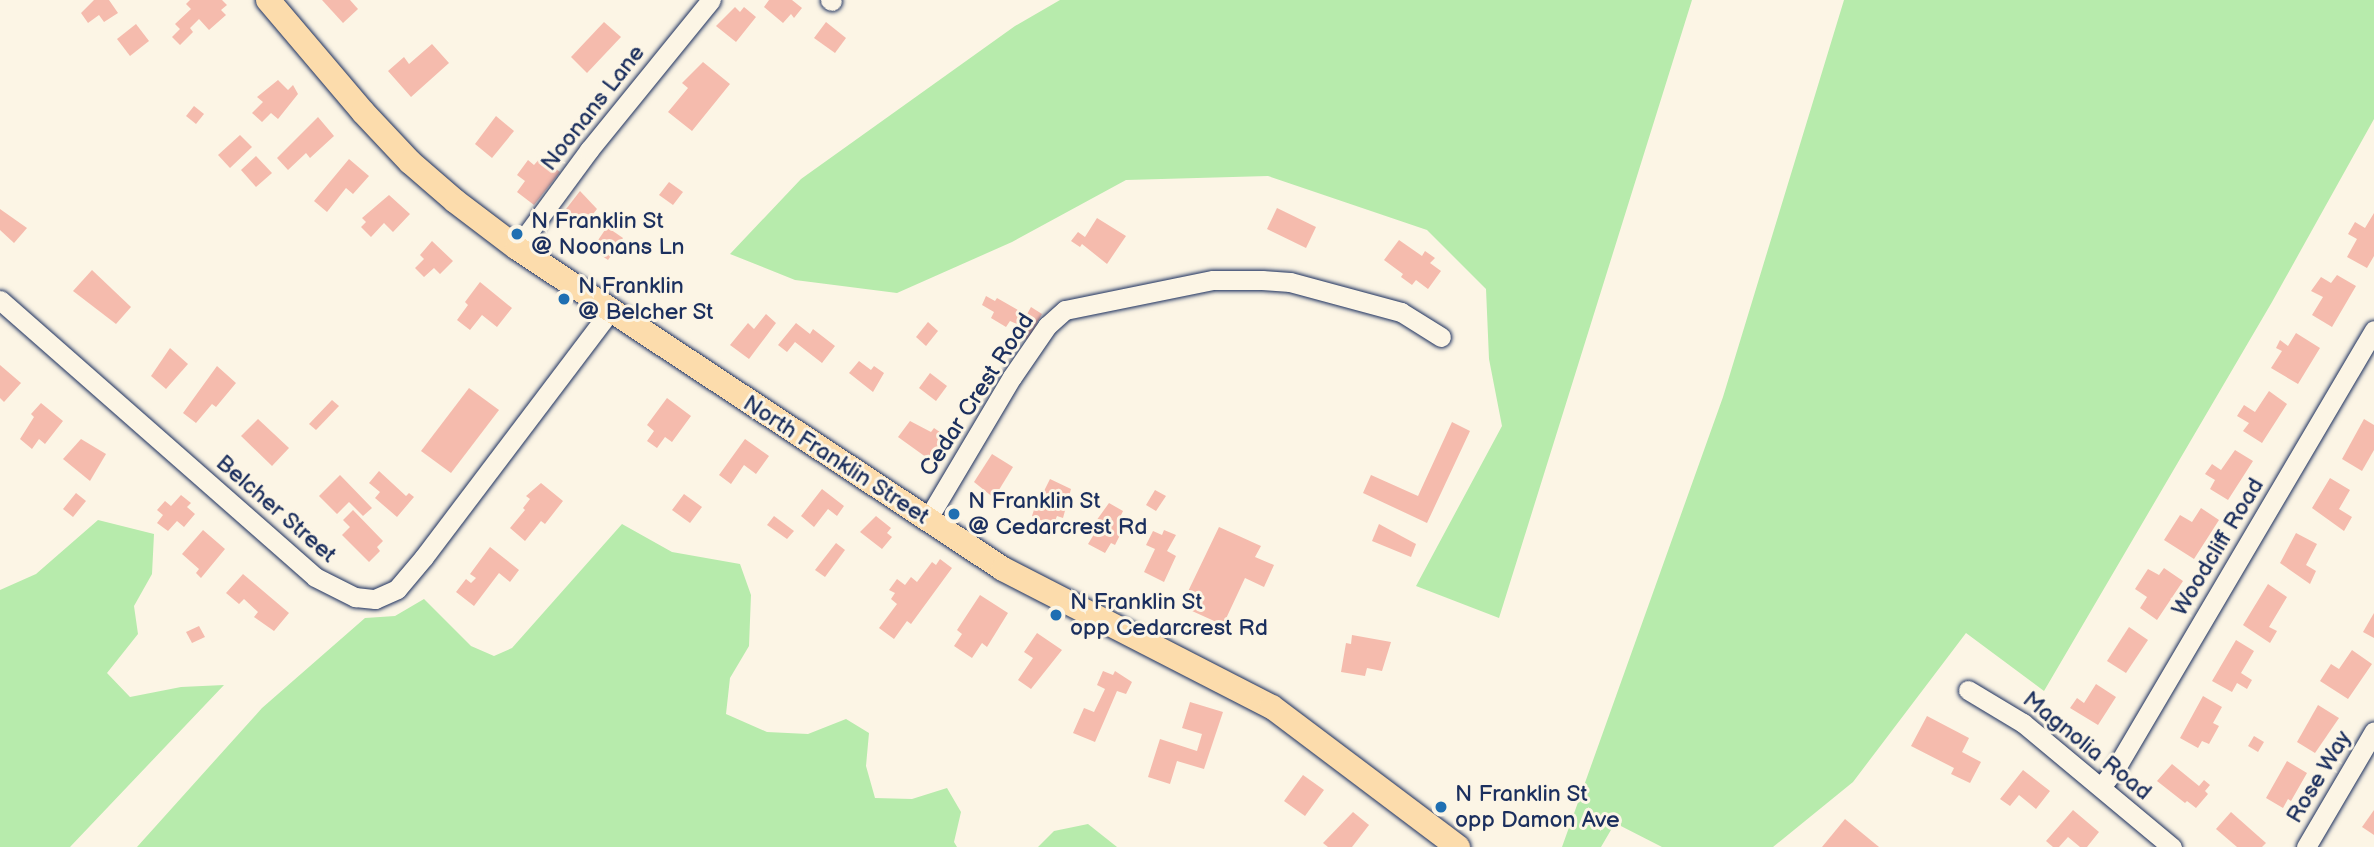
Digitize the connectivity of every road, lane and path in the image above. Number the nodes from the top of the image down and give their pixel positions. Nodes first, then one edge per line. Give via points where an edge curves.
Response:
1 (268, 0) edge
2 (711, 0) edge
3 (517, 248) junction
4 (0, 300) edge
5 (611, 310) junction
6 (2374, 330) edge
7 (1441, 337) dead end
8 (927, 520) junction
9 (1968, 690) dead end
10 (2374, 732) edge
11 (2101, 788) junction
12 (1458, 847) edge
13 (2172, 847) edge
14 (2306, 847) edge

1 - 3 main road, North Franklin Street via 410,162
2 - 3 street, Noonans Lane via 589,150
3 - 5 main road, North Franklin Street
4 - 5 street, Belcher Street via 315,577 355,597 376,599 397,589 424,557
5 - 8 main road, North Franklin Street
6 - 11 street, Woodcliff Road
7 - 8 street, Cedar Crest Road via 1401,312 1290,282 1213,280 1065,310 1047,326 1012,377
8 - 12 main road, North Franklin Street via 1042,591 1272,707
9 - 11 street, Magnolia Road via 2023,723
10 - 14 street, Rose Way
11 - 13 street, Magnolia Road

